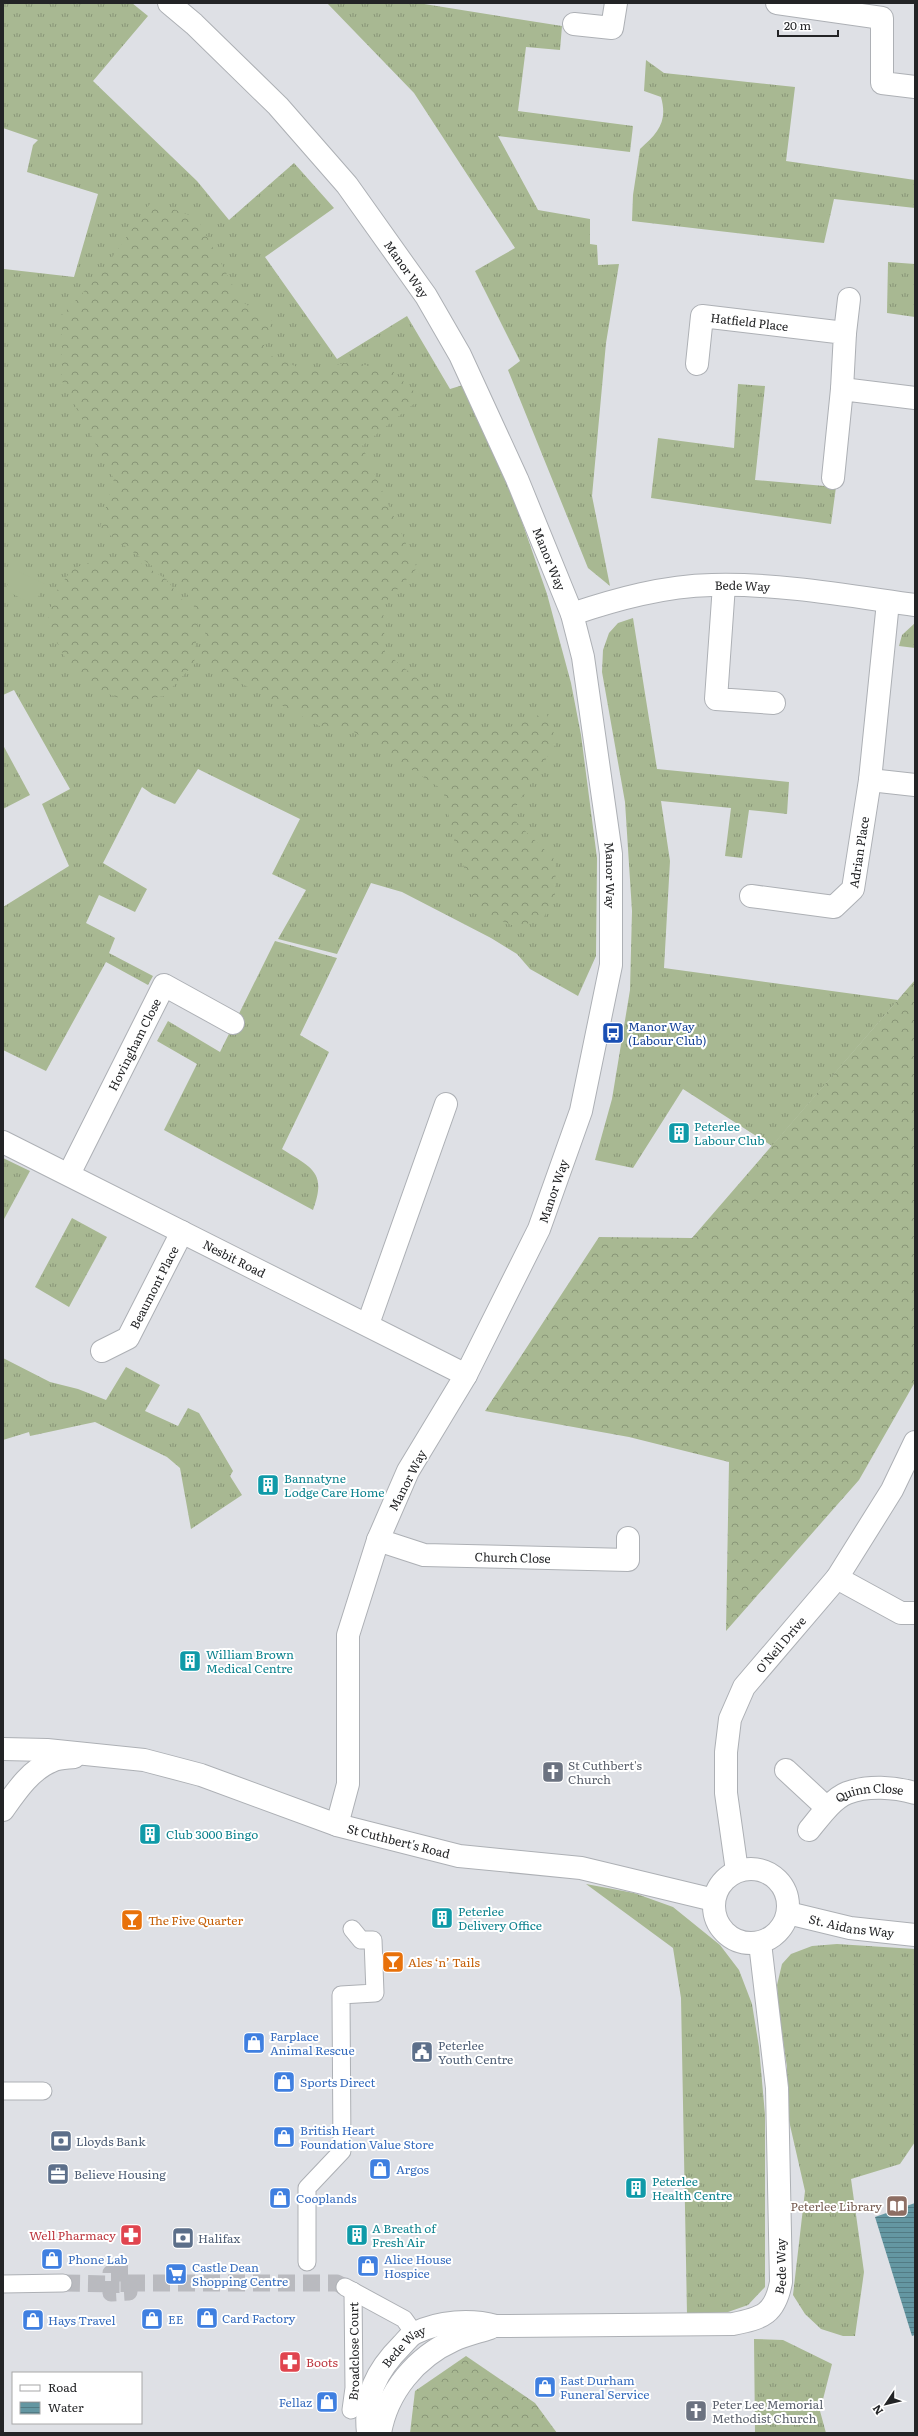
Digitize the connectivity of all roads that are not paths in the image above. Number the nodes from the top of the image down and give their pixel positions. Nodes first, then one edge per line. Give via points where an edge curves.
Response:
1 (169, 3) edge
2 (616, 3) edge
3 (777, 3) edge
4 (883, 10) edge
5 (574, 24) dead end
6 (915, 87) edge
7 (849, 299) dead end
8 (845, 333) junction
9 (697, 364) dead end
10 (842, 389) junction
11 (915, 398) edge
12 (833, 478) dead end
13 (724, 585) junction
14 (888, 602) junction
15 (915, 605) edge
16 (572, 614) junction
17 (774, 703) dead end
18 (870, 780) junction
19 (915, 785) edge
20 (751, 896) dead end
21 (233, 1023) dead end
22 (446, 1104) dead end
23 (3, 1142) edge
24 (68, 1174) junction
25 (182, 1232) junction
26 (368, 1324) junction
27 (102, 1351) dead end
28 (466, 1375) junction
29 (915, 1442) edge
30 (628, 1538) dead end
31 (378, 1540) junction
32 (837, 1578) junction
33 (915, 1613) edge
34 (3, 1750) edge
35 (91, 1754) junction
36 (786, 1770) dead end
37 (915, 1793) edge
38 (827, 1808) junction
39 (3, 1810) edge
40 (337, 1825) junction
41 (809, 1830) dead end
42 (737, 1871) junction
43 (714, 1900) junction
44 (788, 1913) junction
45 (352, 1929) dead end
46 (915, 1935) edge
47 (760, 1943) junction
48 (5, 2091) edge
49 (43, 2091) dead end
50 (307, 2262) dead end
51 (63, 2283) tunnel mouth
52 (3, 2284) edge
53 (496, 2326) junction
54 (414, 2333) junction
55 (351, 2410) dead end
56 (368, 2433) edge
57 (380, 2433) edge

1 - 16 street, Manor Way via 278,106 337,174 426,296 460,355 517,479
2 - 5 street via 612,28
3 - 4 street
4 - 6 street via 882,83
7 - 8 street
8 - 9 street, Hatfield Place via 702,316
8 - 10 street
10 - 11 street
10 - 12 street
13 - 14 street, Bede Way
13 - 16 street, Bede Way via 647,592
13 - 17 street via 716,699
14 - 15 street, Bede Way
14 - 18 street, Adrian Place
16 - 28 street, Manor Way via 583,657 611,854 611,965 581,1111 539,1229
18 - 19 street
18 - 20 street, Adrian Place via 853,889 834,906
21 - 24 street, Hovingham Close via 164,985
22 - 26 street
23 - 24 street, Nesbit Road
24 - 25 street, Nesbit Road
25 - 26 street, Nesbit Road
25 - 27 street, Beaumont Place via 128,1338
26 - 28 street, Nesbit Road
28 - 31 street, Manor Way via 408,1471
29 - 32 street, O'Neil Drive via 892,1490
30 - 31 street, Church Close via 628,1560 424,1555
31 - 40 street, Manor Way via 348,1635 348,1784
32 - 33 street via 901,1613
32 - 42 street, O'Neil Drive via 744,1687 730,1719 726,1752 726,1793
34 - 35 street, St Cuthbert's Road via 48,1750
35 - 39 street, St Cuthbert's Road via 52,1761 35,1772 16,1791
35 - 40 street, St Cuthbert's Road via 144,1760 201,1775
36 - 38 street, Quinn Close
37 - 38 street, Quinn Close via 879,1788 846,1793
38 - 41 street, Quinn Close
40 - 43 street, St Cuthbert's Road via 459,1856 581,1868
42 - 43 street via 726,1878 717,1889
42 - 44 street via 753,1869 774,1876 788,1900
43 - 47 street via 714,1913 724,1933 734,1940 747,1944
44 - 46 street, St. Aidans Way via 850,1928
44 - 47 street via 784,1926 775,1936
45 - 50 street via 361,1940 373,1940 374,1993 341,1995 342,2151 307,2188
47 - 53 street, Bede Way via 777,2088 781,2282 778,2298 766,2314 733,2324
48 - 49 street
51 - 52 street
53 - 54 street, Bede Way via 483,2322 454,2322
53 - 57 street, Bede Way via 454,2340 422,2358 399,2385 382,2416
54 - 55 street, Broadclose Court via 404,2319 349,2289 354,2388
54 - 56 street, Bede Way via 394,2353 374,2380 366,2414

